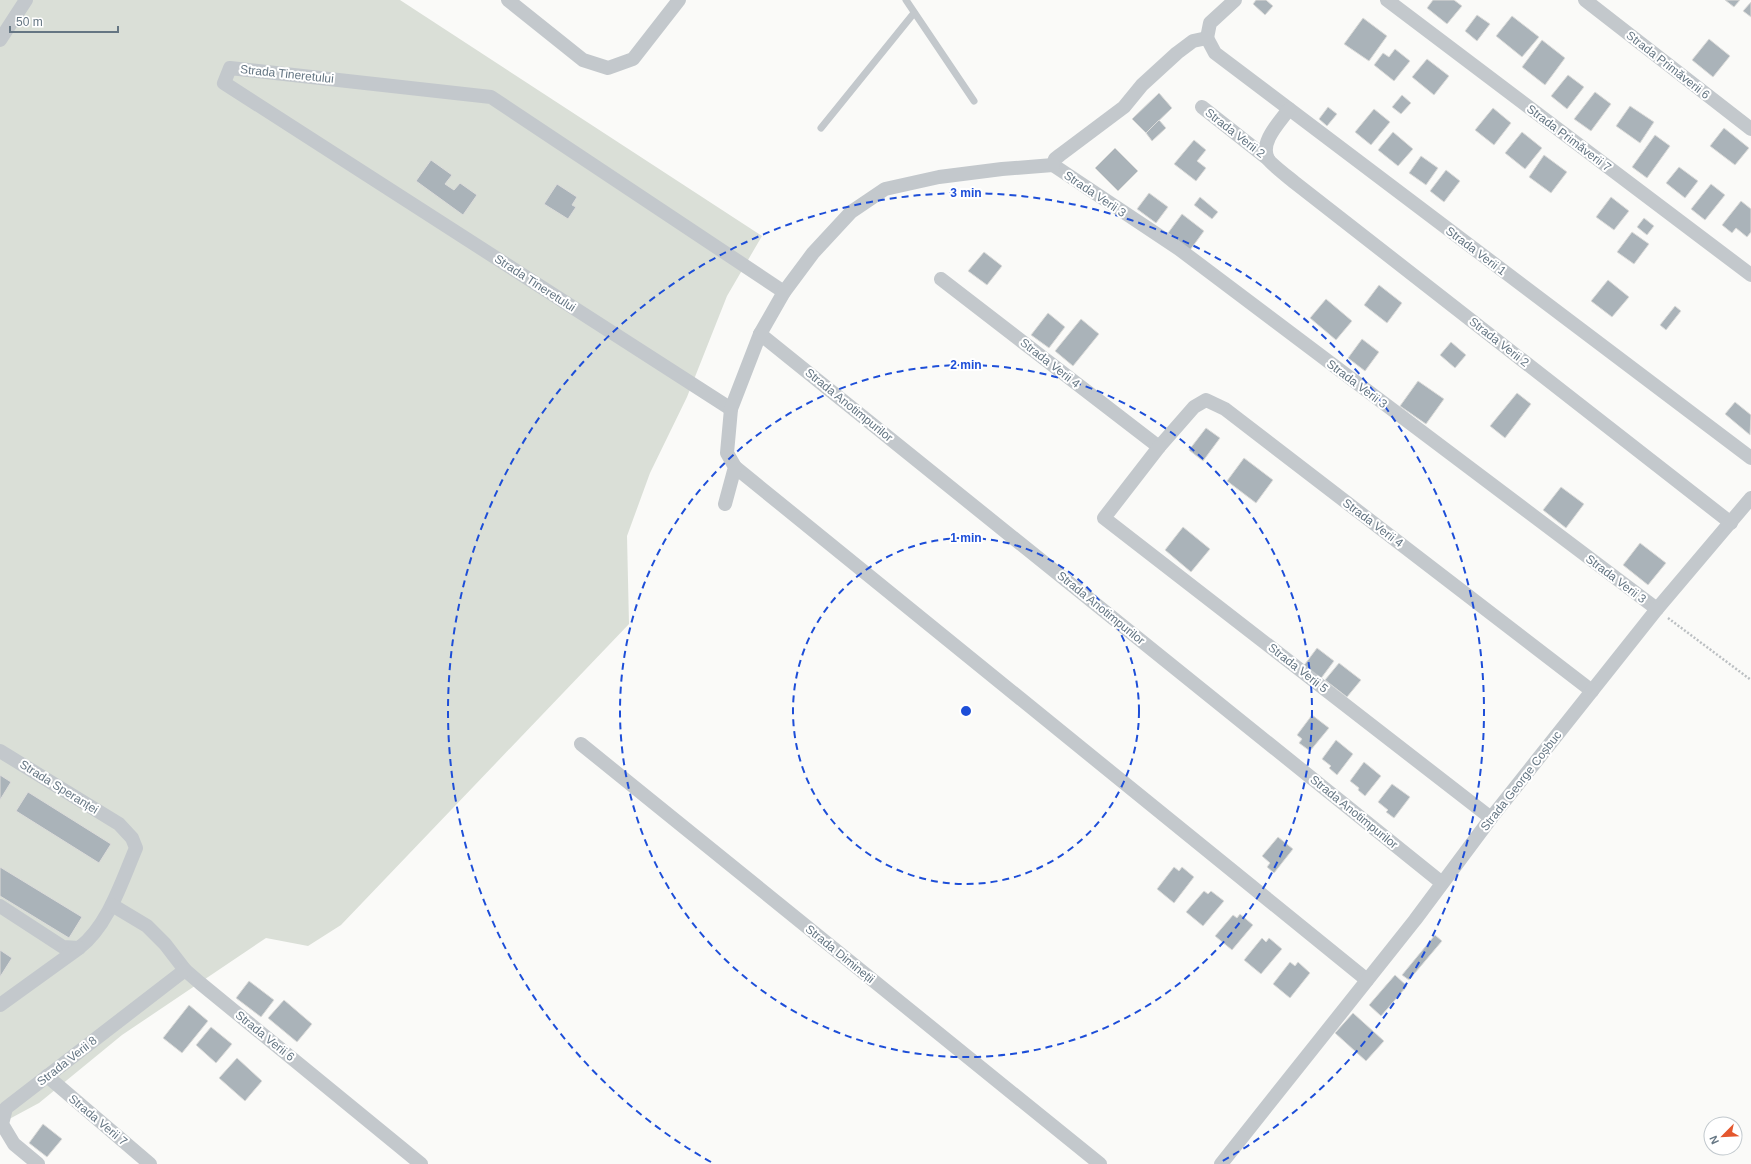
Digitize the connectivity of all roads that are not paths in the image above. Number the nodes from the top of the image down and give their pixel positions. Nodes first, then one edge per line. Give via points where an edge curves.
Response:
1 (26, 0) edge
2 (508, 0) edge
3 (679, 0) edge
4 (906, 0) edge
5 (1235, 0) edge
6 (1388, 0) edge
7 (1585, 0) edge
8 (914, 13) junction
9 (1207, 38) junction
10 (0, 40) edge
11 (974, 101) dead end
12 (1202, 107) dead end
13 (1289, 109) junction
14 (821, 128) dead end
15 (1751, 129) edge
16 (1268, 159) junction
17 (1053, 165) junction
18 (1751, 276) edge
19 (941, 279) dead end
20 (784, 292) junction
21 (760, 334) junction
22 (731, 409) junction
23 (1159, 447) junction
24 (1751, 458) edge
25 (735, 467) junction
26 (1751, 498) edge
27 (725, 504) dead end
28 (1104, 518) joint
29 (1731, 523) junction
30 (1657, 609) junction
31 (1592, 691) junction
32 (581, 744) dead end
33 (0, 751) edge
34 (1491, 818) junction
35 (1442, 883) junction
36 (112, 905) junction
37 (0, 906) edge
38 (79, 948) junction
39 (185, 970) junction
40 (1367, 980) junction
41 (0, 1005) edge
42 (47, 1076) junction
43 (38, 1164) edge
44 (150, 1164) edge
45 (421, 1164) edge
46 (1100, 1164) edge
47 (1221, 1164) edge

1 - 10 street
2 - 3 street via 583,60 608,68 633,59
4 - 8 lane
5 - 9 street via 1210,24
6 - 18 street, Strada Primăverii 7
7 - 15 street, Strada Primăverii 6
8 - 11 lane
8 - 14 lane
9 - 13 street, Strada Verii 1 via 1215,53
9 - 17 street via 1192,41 1177,53 1142,84 1124,107 1060,155
12 - 16 street, Strada Verii 2
13 - 16 street, Strada Verii 2 via 1268,138
13 - 24 street, Strada Verii 1
16 - 29 street, Strada Verii 2 via 1294,182
17 - 20 street via 1002,169 885,189 851,212 813,253
17 - 30 street, Strada Verii 3 via 1179,249
19 - 23 street, Strada Verii 4
20 - 21 street
20 - 22 street, Strada Tineretului via 491,97 230,68 224,83
21 - 22 street
21 - 35 street, Strada Anotimpurilor
22 - 25 street via 727,453
23 - 28 street, Strada Verii 4
23 - 31 street, Strada Verii 4 via 1194,407 1206,400 1225,409
25 - 27 street
25 - 40 street
26 - 29 street, Strada George Coșbuc
28 - 34 street, Strada Verii 5
29 - 30 street, Strada George Coșbuc
30 - 31 street, Strada George Coșbuc
31 - 34 street, Strada George Coșbuc
32 - 46 street, Strada Dimineții
33 - 36 street, Strada Speranței via 119,824 132,838 136,848
34 - 35 street, Strada George Coșbuc
35 - 40 street, Strada George Coșbuc
36 - 38 street via 88,941
36 - 39 street, Strada Verii 6 via 147,926
37 - 38 street via 63,946
38 - 41 street
39 - 42 street, Strada Verii 8
39 - 45 street, Strada Verii 6
40 - 47 street, Strada George Coșbuc
42 - 43 street, Strada Verii 8 via 6,1108 2,1124 14,1144
42 - 44 street, Strada Verii 7

